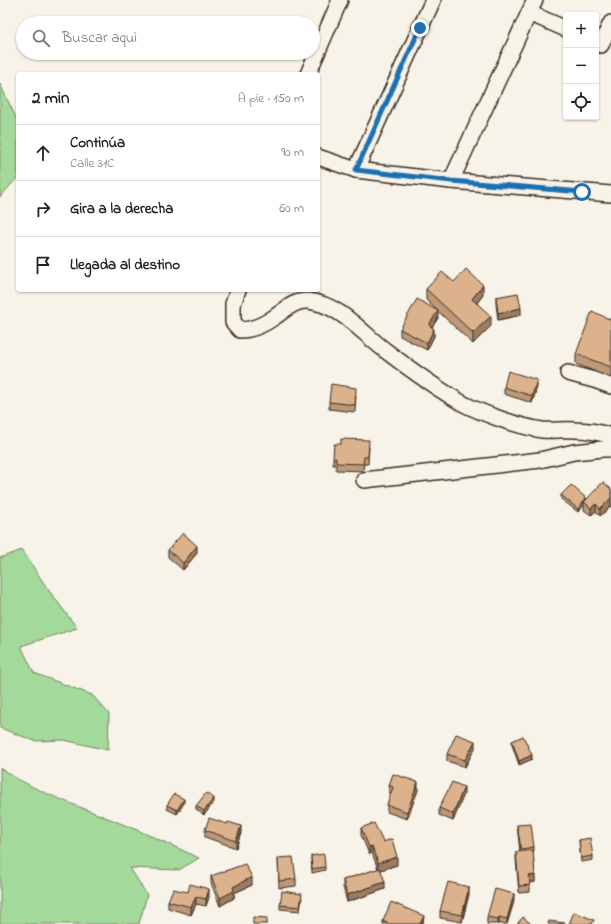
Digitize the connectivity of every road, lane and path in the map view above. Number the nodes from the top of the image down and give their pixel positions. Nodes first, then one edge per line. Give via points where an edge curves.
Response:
1 (340, 0) edge
2 (433, 0) edge
3 (532, 6) edge
4 (611, 23) edge
5 (563, 27) edge
6 (603, 45) edge
7 (320, 46) edge
8 (314, 60) edge
9 (309, 72) edge
10 (320, 158) edge
11 (356, 170) junction
12 (451, 181) junction
13 (611, 194) edge
14 (237, 292) edge
15 (568, 373) dead end
16 (611, 386) edge
17 (611, 436) edge
18 (611, 449) edge
19 (364, 480) dead end

1 - 7 street
2 - 11 street
3 - 5 street
3 - 12 street
4 - 6 street
8 - 9 street
10 - 11 street
11 - 12 street
12 - 13 street
14 - 17 street via 233,322 240,330 250,330 294,303 308,301 327,306 359,327 385,351 430,383 485,414 541,430 577,430
15 - 16 street
18 - 19 street via 574,452 540,460

